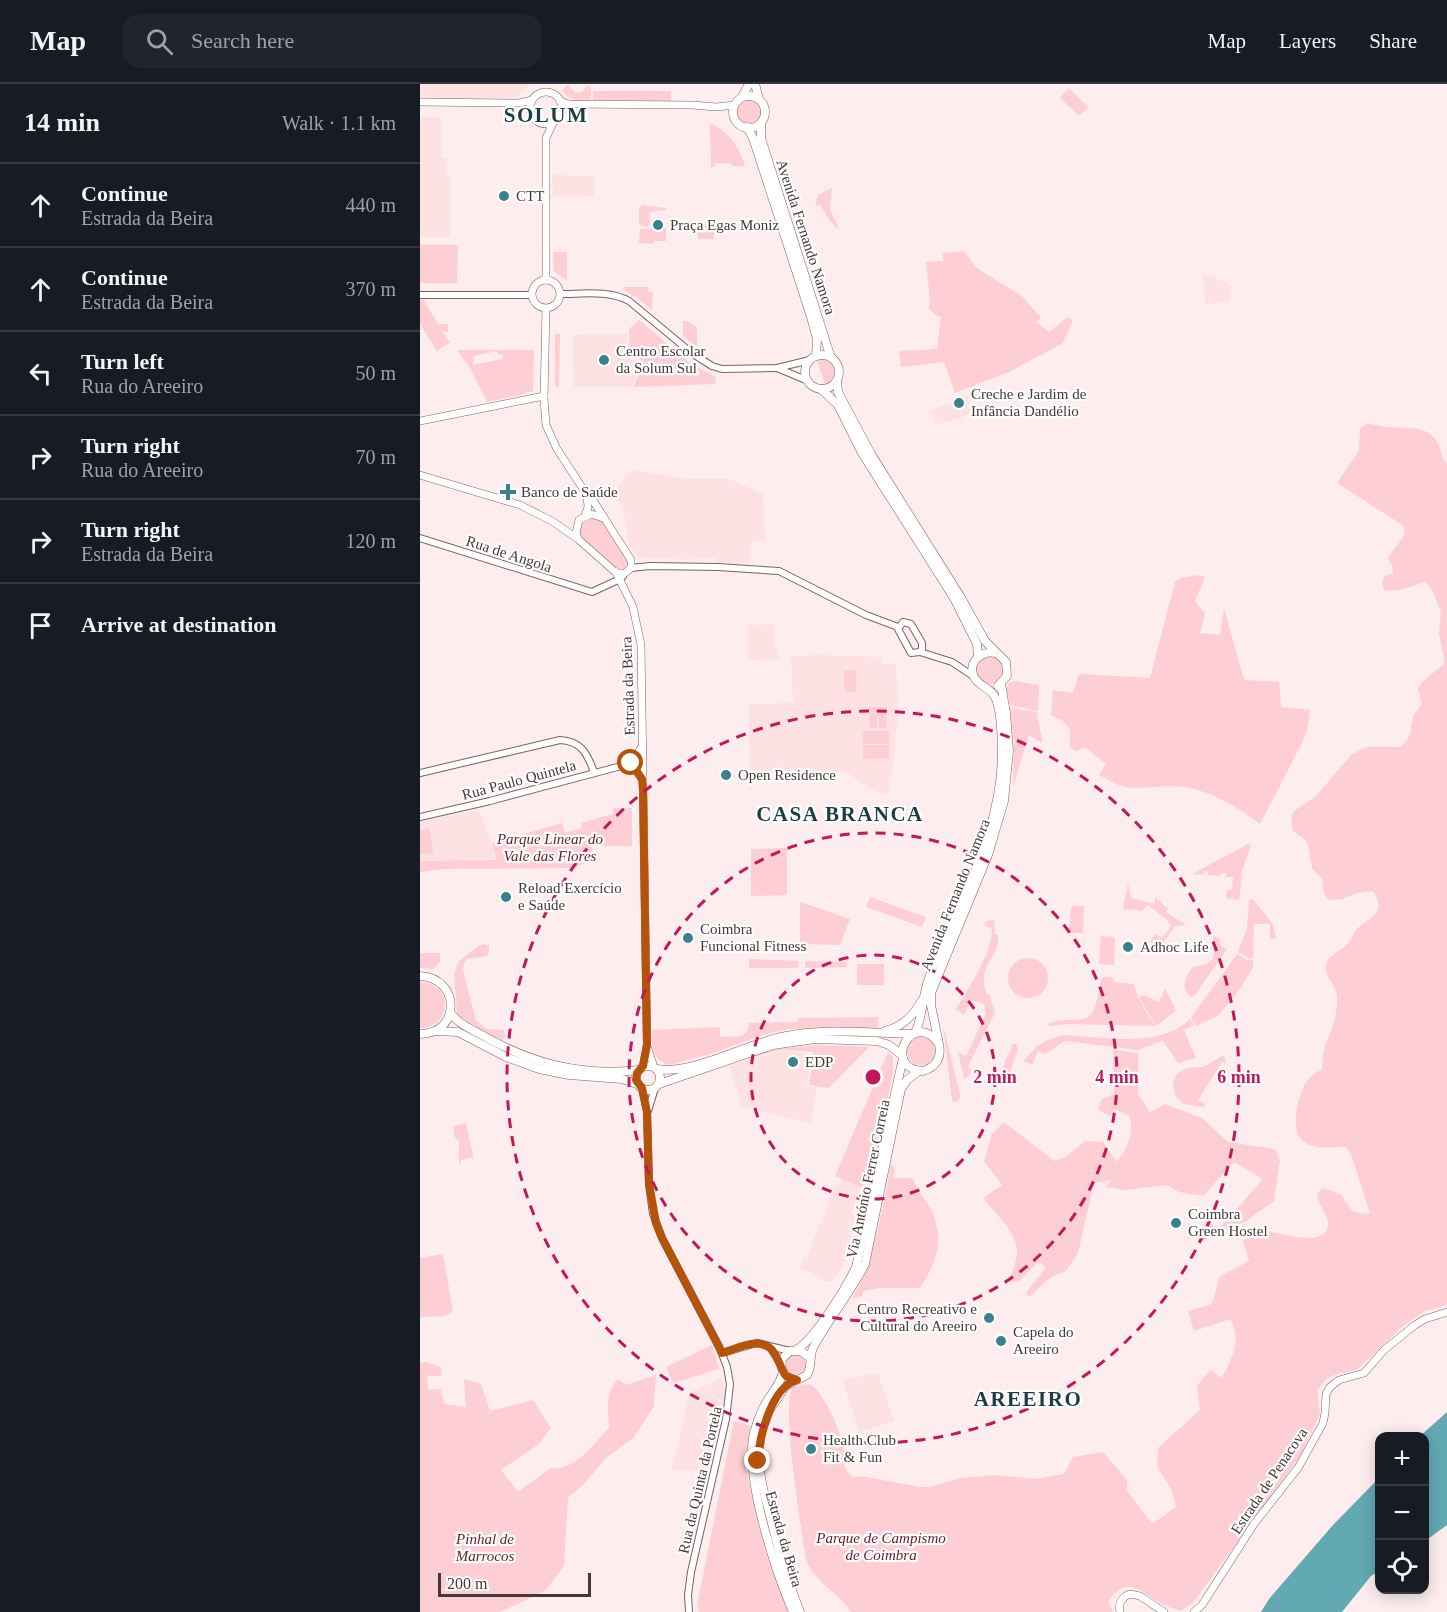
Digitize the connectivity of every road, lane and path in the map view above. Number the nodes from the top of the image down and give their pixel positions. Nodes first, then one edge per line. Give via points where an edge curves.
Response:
1 (543, 84) edge
2 (550, 84) edge
3 (749, 84) edge
4 (755, 84) edge
5 (555, 95) junction
6 (535, 97) junction
7 (742, 98) junction
8 (759, 99) junction
9 (560, 101) junction
10 (420, 102) edge
11 (735, 105) junction
12 (537, 122) junction
13 (553, 123) junction
14 (761, 123) junction
15 (747, 127) junction
16 (546, 138) junction
17 (546, 280) junction
18 (560, 294) junction
19 (420, 295) edge
20 (531, 295) junction
21 (546, 309) junction
22 (813, 358) junction
23 (831, 358) junction
24 (777, 368) junction
25 (806, 380) junction
26 (837, 381) junction
27 (821, 389) junction
28 (544, 396) junction
29 (420, 421) edge
30 (420, 475) edge
31 (587, 495) junction
32 (585, 516) junction
33 (603, 518) junction
34 (559, 526) junction
35 (576, 526) junction
36 (420, 538) edge
37 (578, 539) junction
38 (632, 560) junction
39 (650, 566) junction
40 (615, 572) junction
41 (626, 573) junction
42 (612, 583) junction
43 (627, 592) junction
44 (898, 627) junction
45 (921, 649) junction
46 (996, 653) junction
47 (976, 659) junction
48 (952, 662) junction
49 (974, 676) junction
50 (1001, 684) junction
51 (988, 687) junction
52 (635, 763) junction
53 (420, 772) edge
54 (594, 772) junction
55 (420, 817) edge
56 (420, 976) edge
57 (923, 997) junction
58 (450, 1012) junction
59 (435, 1031) junction
60 (420, 1034) edge
61 (874, 1034) junction
62 (914, 1034) junction
63 (939, 1044) junction
64 (647, 1045) junction
65 (902, 1056) junction
66 (641, 1068) junction
67 (656, 1068) junction
68 (919, 1071) junction
69 (640, 1086) junction
70 (657, 1086) junction
71 (647, 1112) junction
72 (1447, 1312) edge
73 (770, 1346) junction
74 (793, 1350) junction
75 (722, 1353) junction
76 (810, 1358) junction
77 (782, 1368) junction
78 (797, 1380) junction
79 (689, 1612) edge
80 (793, 1612) edge
81 (800, 1612) edge
82 (1120, 1612) edge
83 (1164, 1612) edge
84 (1194, 1612) edge

1 - 6 main road
2 - 5 main road
3 - 7 main road
4 - 8 main road
5 - 6 main road via 546,92
5 - 9 main road
6 - 10 main road via 519,103
6 - 12 main road via 530,111
7 - 8 main road
7 - 11 main road
8 - 14 main road via 765,111
9 - 11 main road
9 - 13 main road via 561,113
11 - 15 main road via 735,119
12 - 13 main road
12 - 16 main road
13 - 16 main road
14 - 15 main road
14 - 23 main road, Avenida Fernando Namora via 764,149
15 - 22 main road, Avenida Fernando Namora via 817,339
16 - 17 main road
17 - 18 main road via 555,283
17 - 20 main road via 537,283
18 - 21 main road via 554,306
18 - 24 street via 622,297 712,366
19 - 20 street
20 - 21 main road via 537,306
21 - 28 main road
22 - 23 main road
22 - 24 street
22 - 25 main road, Avenida Fernando Namora via 805,371
23 - 26 main road, Avenida Fernando Namora via 839,369
24 - 25 street
25 - 27 main road
26 - 27 main road
26 - 46 main road, Avenida Fernando Namora via 838,392 871,454
27 - 47 main road via 838,405 862,453 954,598 977,644
28 - 29 main road
28 - 31 main road via 551,439
30 - 34 main road, Estrada da Beira via 520,505
31 - 32 main road
31 - 33 main road
32 - 33 main road
32 - 35 main road
33 - 38 main road
34 - 35 main road
34 - 37 main road, Estrada da Beira
35 - 37 main road
36 - 42 street, Rua de Angola via 592,592
37 - 40 main road, Estrada da Beira
38 - 39 street
38 - 41 main road
39 - 41 street
39 - 44 street via 779,571
40 - 41 main road, Estrada da Beira
40 - 42 street
41 - 42 street
41 - 43 main road, Estrada da Beira
42 - 43 street
43 - 52 main road, Estrada da Beira via 636,614 641,645 644,744
44 - 45 street via 909,650 914,654
44 - 45 street via 908,622
45 - 48 street
46 - 47 main road
46 - 50 main road, Avenida Fernando Namora via 1008,667
47 - 48 street
47 - 49 main road
48 - 49 street
49 - 51 main road
50 - 51 main road
50 - 63 main road, Avenida Fernando Namora via 1009,750 1004,801 988,855 934,981 931,993
51 - 57 main road, Avenida Fernando Namora via 998,706 1001,737 996,811
52 - 54 street, Rua Paulo Quintela
52 - 64 main road, Estrada da Beira via 642,779
53 - 54 street via 560,740 582,747
54 - 55 street, Rua Paulo Quintela
56 - 58 main road via 432,978 447,990
57 - 61 main road via 912,1016
57 - 62 main road, Avenida Fernando Namora
58 - 59 main road
58 - 66 main road via 465,1026 531,1059 581,1070 622,1072
59 - 60 main road
59 - 69 main road via 458,1032 539,1069 622,1079
61 - 62 main road
61 - 67 main road via 787,1035 685,1068
62 - 63 main road via 932,1035
62 - 65 main road via 904,1042
63 - 68 main road via 938,1062
64 - 66 main road, Estrada da Beira
64 - 67 main road, Estrada da Beira
65 - 68 main road via 909,1067
65 - 70 main road via 878,1041 794,1041 761,1048
65 - 74 main road, Via António Ferrer Correia via 856,1267 807,1342
66 - 67 main road
66 - 69 main road, Estrada da Beira via 636,1076
67 - 70 main road, Estrada da Beira via 660,1076
68 - 76 main road, Via António Ferrer Correia via 901,1089 865,1264 813,1346
69 - 70 main road via 649,1090
69 - 71 street
70 - 71 street
71 - 75 street via 649,1184 656,1223
72 - 84 main road, Estrada de Penacova via 1415,1325 1384,1350 1364,1373 1339,1380 1330,1387 1323,1423 1298,1468 1254,1524 1203,1605
73 - 74 street
73 - 75 street via 757,1343
73 - 77 street
74 - 76 main road
74 - 77 main road via 785,1354
75 - 79 street, Rua da Quinta da Portela via 729,1375 730,1401 691,1572
76 - 78 main road via 807,1375
77 - 78 main road via 786,1376
77 - 80 main road, Estrada da Beira via 780,1383 758,1422 752,1460 769,1545
78 - 81 main road, Estrada da Beira via 785,1387 769,1411 761,1433 758,1461 782,1563
82 - 83 main road via 1122,1600 1130,1594

